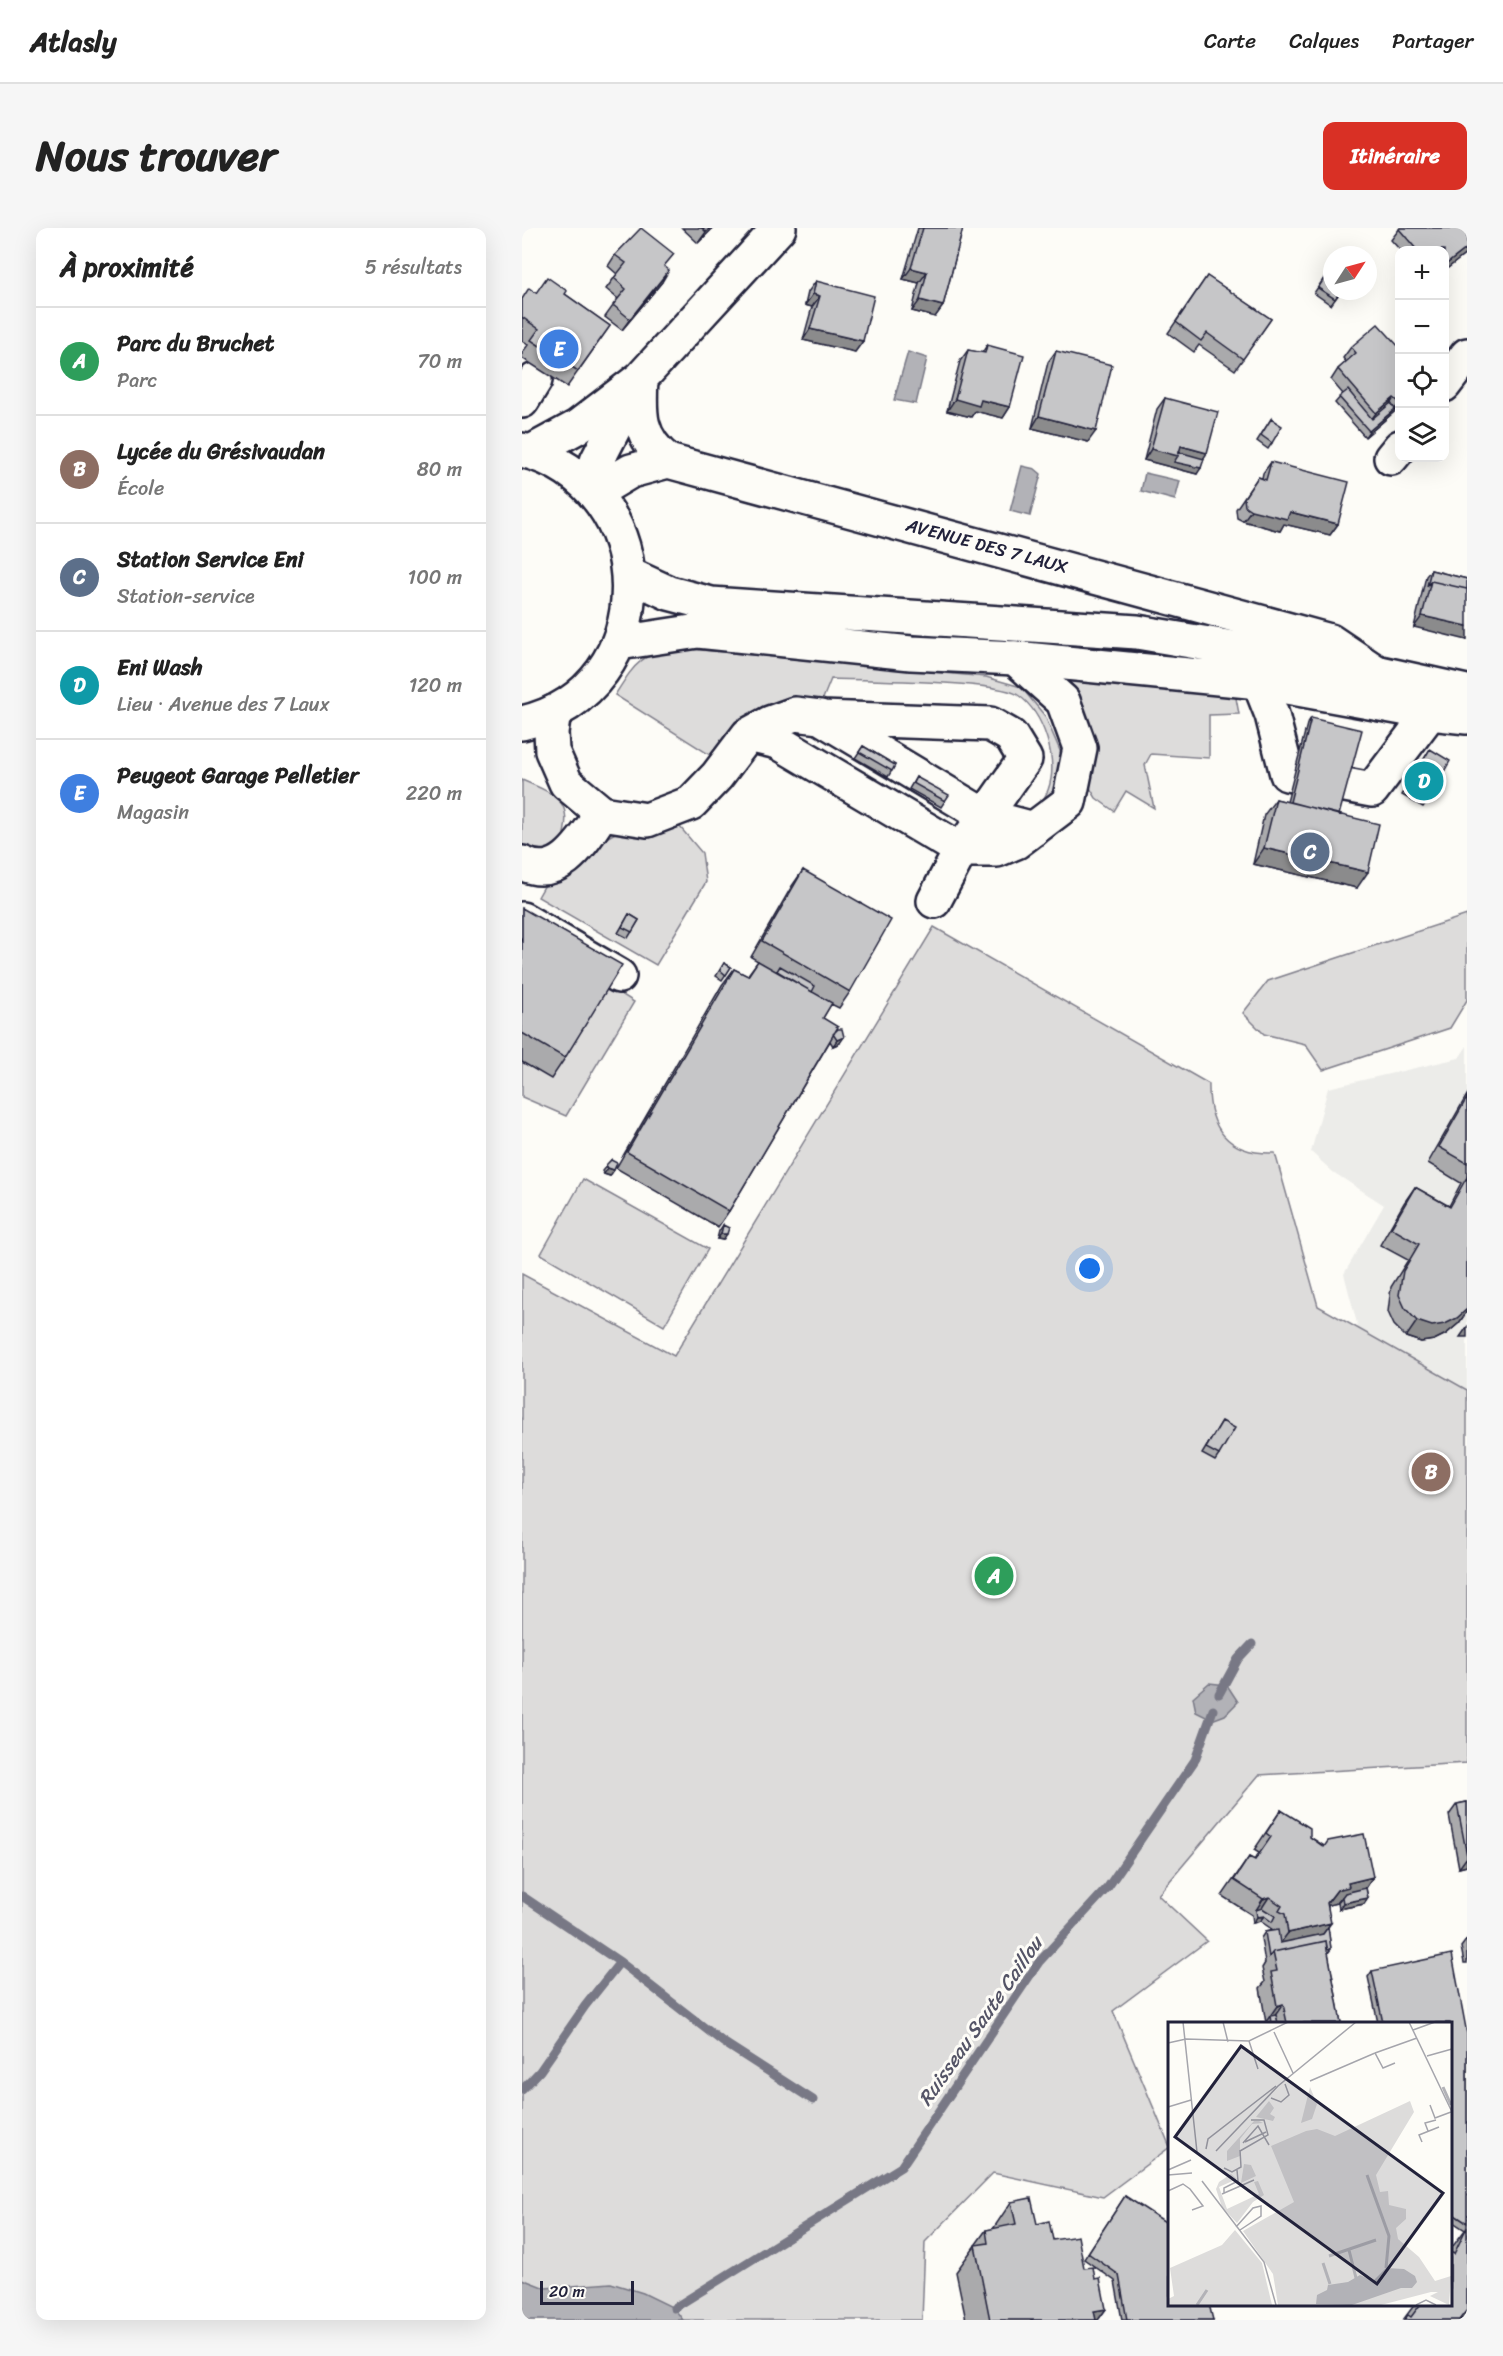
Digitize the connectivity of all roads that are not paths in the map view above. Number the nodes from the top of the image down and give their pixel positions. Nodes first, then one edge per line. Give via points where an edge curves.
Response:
1 (779, 228) edge
2 (1467, 355) edge
3 (641, 378) junction
4 (1449, 378) edge
5 (526, 451) edge
6 (668, 461) junction
7 (594, 493) junction
8 (630, 575) junction
9 (619, 643) junction
10 (1015, 658) junction
11 (1376, 672) junction
12 (1260, 682) junction
13 (1467, 692) edge
14 (554, 712) junction
15 (1430, 713) junction
16 (820, 717) junction
17 (1467, 717) edge
18 (522, 723) edge
19 (759, 729) junction
20 (602, 813) junction
21 (979, 838) junction
22 (522, 863) edge
23 (934, 901) dead end
24 (522, 919) edge
25 (619, 976) edge

1 - 3 main road
2 - 4 main road
3 - 5 main road via 577,427
3 - 6 main road via 639,410 646,434 652,448
3 - 7 main road via 597,461
5 - 7 main road via 556,463
6 - 7 main road, AVENUE DES 7 LAUX via 630,471
6 - 11 main road, AVENUE DES 7 LAUX via 1330,641
7 - 8 main road via 612,518 624,545
8 - 9 main road
8 - 11 main road, AVENUE DES 7 LAUX via 669,593 711,604 1137,633
9 - 10 main road via 698,631
9 - 14 main road via 592,684
10 - 12 main road
10 - 21 main road via 1063,701 1080,748 1069,802 1016,842
11 - 13 main road, AVENUE DES 7 LAUX
12 - 15 main road
12 - 15 main road via 1287,774 1372,790
14 - 18 main road
14 - 20 main road via 552,751 566,783
15 - 17 main road
16 - 19 main road via 795,714
16 - 21 main road
16 - 21 main road via 990,724 1011,736 1025,759
19 - 20 main road via 691,803 647,820
19 - 21 main road via 778,742
20 - 22 main road via 581,844 557,866 536,870
21 - 23 main road
24 - 25 main road

